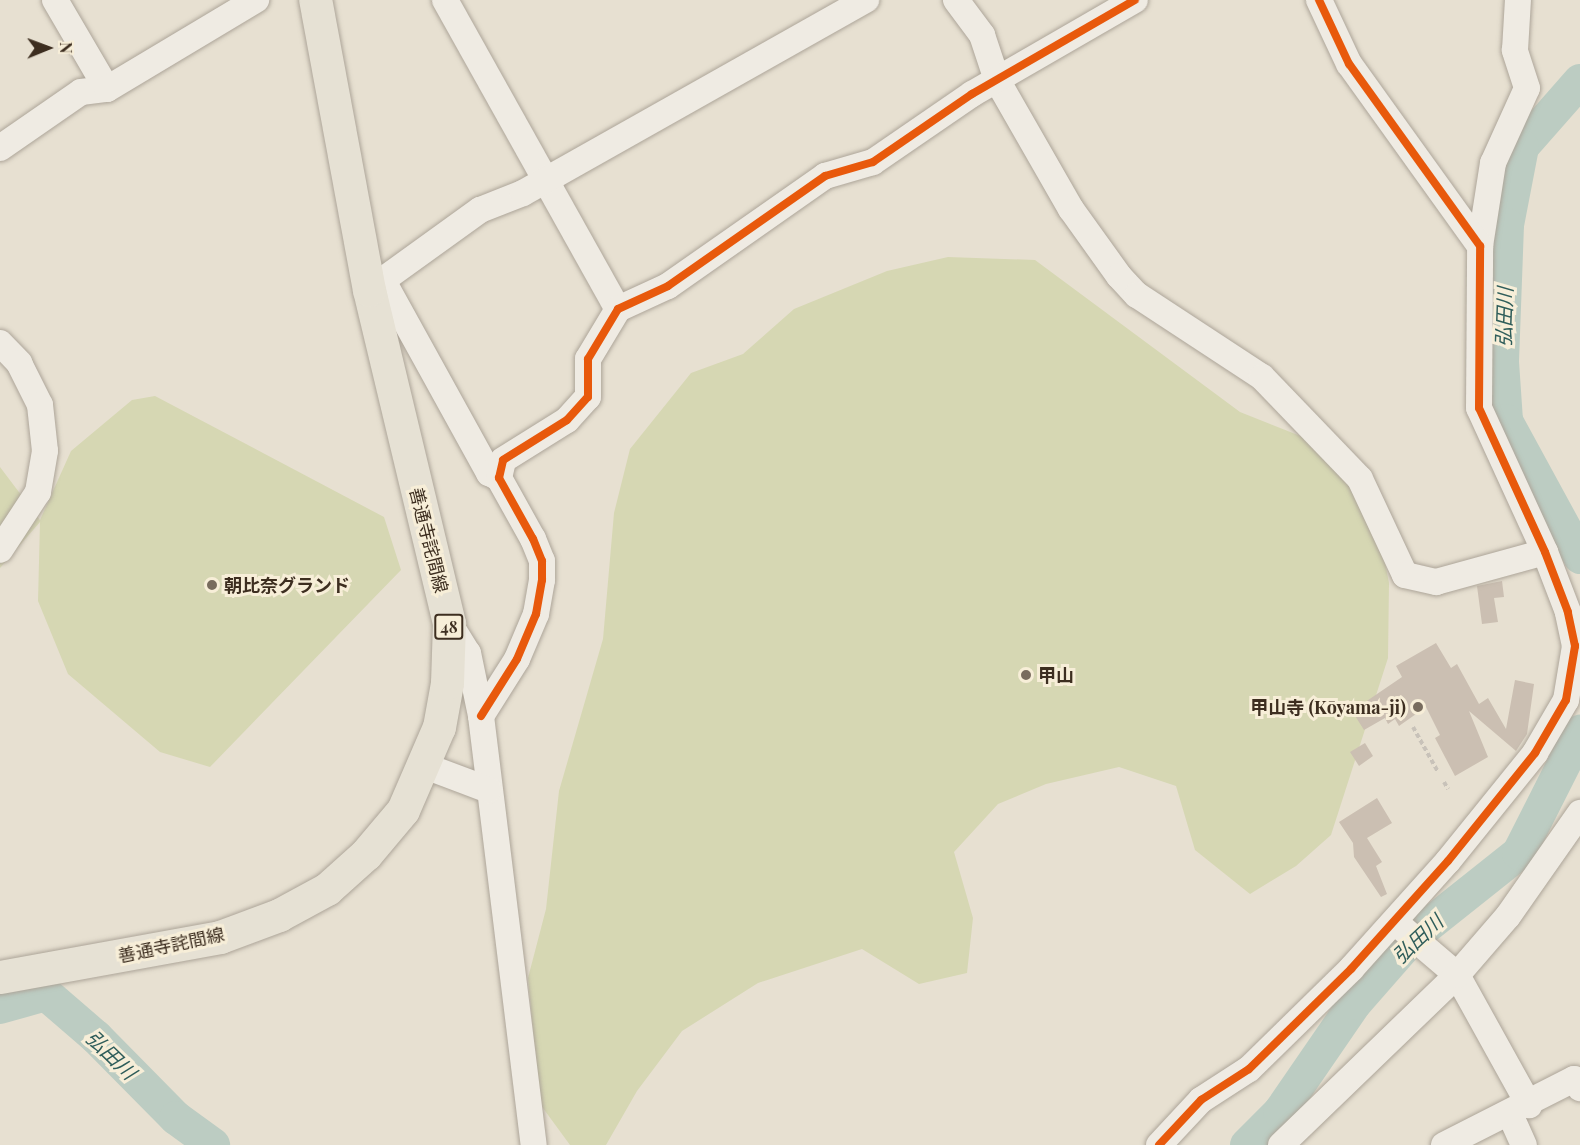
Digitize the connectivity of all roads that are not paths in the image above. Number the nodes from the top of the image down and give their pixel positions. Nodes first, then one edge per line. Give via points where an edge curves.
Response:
1 (55, 0) edge
2 (256, 0) edge
3 (315, 0) edge
4 (445, 0) edge
5 (866, 0) edge
6 (956, 0) edge
7 (1135, 0) edge
8 (1319, 0) edge
9 (1518, 0) edge
10 (998, 80) junction
11 (107, 89) junction
12 (0, 148) edge
13 (544, 178) junction
14 (1480, 246) junction
15 (376, 284) junction
16 (618, 309) junction
17 (0, 343) edge
18 (499, 478) junction
19 (0, 549) edge
20 (1545, 552) junction
21 (449, 623) junction
22 (482, 716) junction
23 (425, 766) junction
24 (489, 790) junction
25 (1580, 813) edge
26 (1395, 922) junction
27 (1457, 975) junction
28 (0, 977) edge
29 (1580, 1088) edge
30 (1520, 1110) junction
31 (534, 1145) edge
32 (1160, 1145) edge
33 (1281, 1145) edge
34 (1444, 1145) edge
35 (1524, 1145) edge

1 - 11 street
2 - 11 street
3 - 15 main road, 善通寺詫間線 / 48
4 - 13 street
5 - 13 street
6 - 10 street via 982,35
7 - 10 street
8 - 14 street via 1349,64
9 - 14 street via 1515,50 1527,88 1493,163
10 - 16 street via 873,162 825,176 668,286
10 - 20 street via 1071,209 1119,276 1137,296 1262,377 1360,479 1406,575 1436,582
11 - 12 street via 81,92
13 - 15 street via 523,193 480,210
13 - 16 street
14 - 20 street via 1479,408
15 - 18 street via 489,473
15 - 21 main road, 善通寺詫間線 / 48
16 - 18 street via 588,359 588,397 567,420 503,460
17 - 19 street via 19,363 40,405 45,451 39,492
18 - 22 street via 543,561 542,580 536,614 517,659
20 - 26 street via 1568,612 1575,646 1566,700 1535,753
21 - 22 street via 468,653
21 - 23 main road, 善通寺詫間線 / 48 via 447,682
22 - 24 street
23 - 24 street
23 - 28 main road, 善通寺詫間線 / 48 via 403,810 366,854 327,889 279,915 220,937
24 - 31 street
25 - 27 street via 1508,916
26 - 27 street
26 - 32 street via 1249,1069 1201,1100
27 - 30 street
27 - 33 street
29 - 30 street via 1574,1079
30 - 34 street
30 - 35 street

